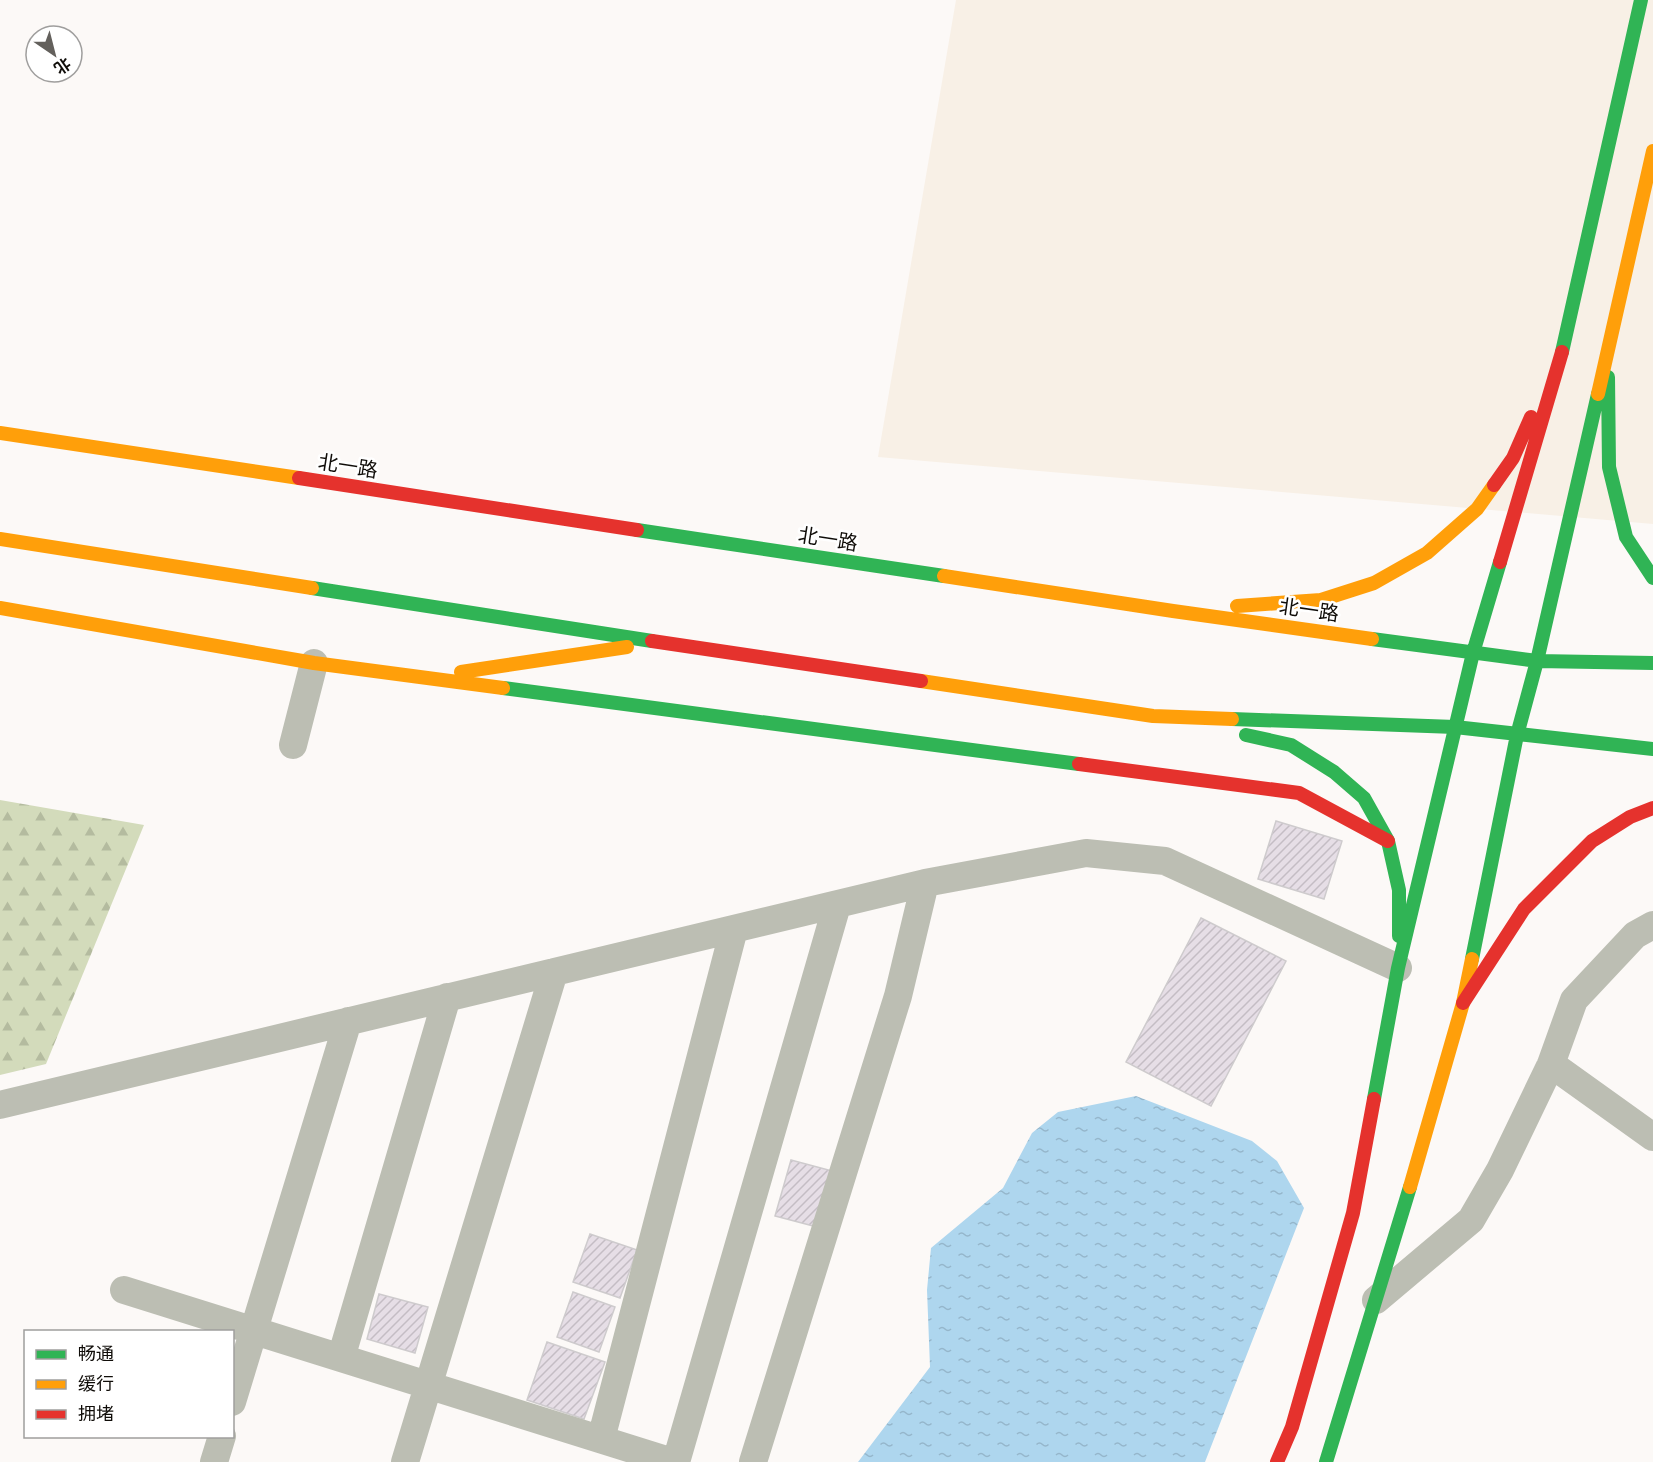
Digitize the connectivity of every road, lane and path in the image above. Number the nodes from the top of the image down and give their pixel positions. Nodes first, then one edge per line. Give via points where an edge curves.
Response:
1 (1641, 0) edge
2 (1653, 151) edge
3 (1566, 338) junction
4 (1607, 351) junction
5 (0, 433) edge
6 (0, 539) edge
7 (1653, 578) edge
8 (0, 608) edge
9 (1173, 611) junction
10 (657, 642) junction
11 (1473, 653) junction
12 (1537, 661) junction
13 (314, 663) junction
14 (1653, 663) edge
15 (424, 678) junction
16 (1154, 716) junction
17 (1455, 727) junction
18 (1517, 735) junction
19 (293, 745) dead end
20 (1653, 749) edge
21 (1645, 815) edge
22 (1388, 841) junction
23 (925, 883) junction
24 (837, 905) junction
25 (1653, 926) edge
26 (734, 929) junction
27 (1398, 968) junction
28 (554, 972) junction
29 (447, 997) junction
30 (1464, 1003) junction
31 (348, 1021) junction
32 (1551, 1064) junction
33 (0, 1105) edge
34 (1653, 1137) edge
35 (124, 1290) dead end
36 (1376, 1300) junction
37 (254, 1331) junction
38 (341, 1358) junction
39 (429, 1385) junction
40 (234, 1395) edge
41 (222, 1438) edge
42 (601, 1439) junction
43 (214, 1462) edge
44 (405, 1462) edge
45 (674, 1462) edge
46 (753, 1462) edge
47 (1277, 1462) edge
48 (1326, 1462) edge

1 - 3 main road
2 - 4 main road
3 - 9 main road via 1513,458 1477,509 1427,553 1374,582 1321,600
3 - 11 main road
4 - 7 main road via 1609,467 1626,537
4 - 12 main road
5 - 9 main road, 北一路
6 - 10 main road
8 - 13 main road
9 - 11 main road, 北一路
10 - 15 main road
10 - 16 main road
11 - 12 main road, 北一路
11 - 17 main road
12 - 14 main road, 北一路
12 - 18 main road
13 - 15 main road
13 - 19 street
15 - 22 main road via 1299,793
16 - 17 main road
16 - 22 main road via 1291,745 1334,772 1364,798
17 - 18 main road
17 - 27 main road
18 - 20 main road
18 - 30 main road
21 - 30 main road via 1592,841 1524,909
22 - 27 main road via 1399,890
23 - 24 street
23 - 27 street via 1086,853 1165,861
23 - 46 street via 898,996
24 - 26 street
24 - 45 street
25 - 32 street via 1635,935 1574,1000
26 - 28 street
26 - 42 street
27 - 47 main road via 1353,1213 1292,1427
28 - 29 street
28 - 39 street
29 - 31 street
29 - 38 street
30 - 36 main road
31 - 33 street
31 - 37 street
32 - 34 street
32 - 36 street via 1471,1220
35 - 37 street
36 - 48 main road
37 - 38 street
37 - 40 street
38 - 39 street
39 - 42 street
39 - 44 street
41 - 43 street
42 - 45 street

